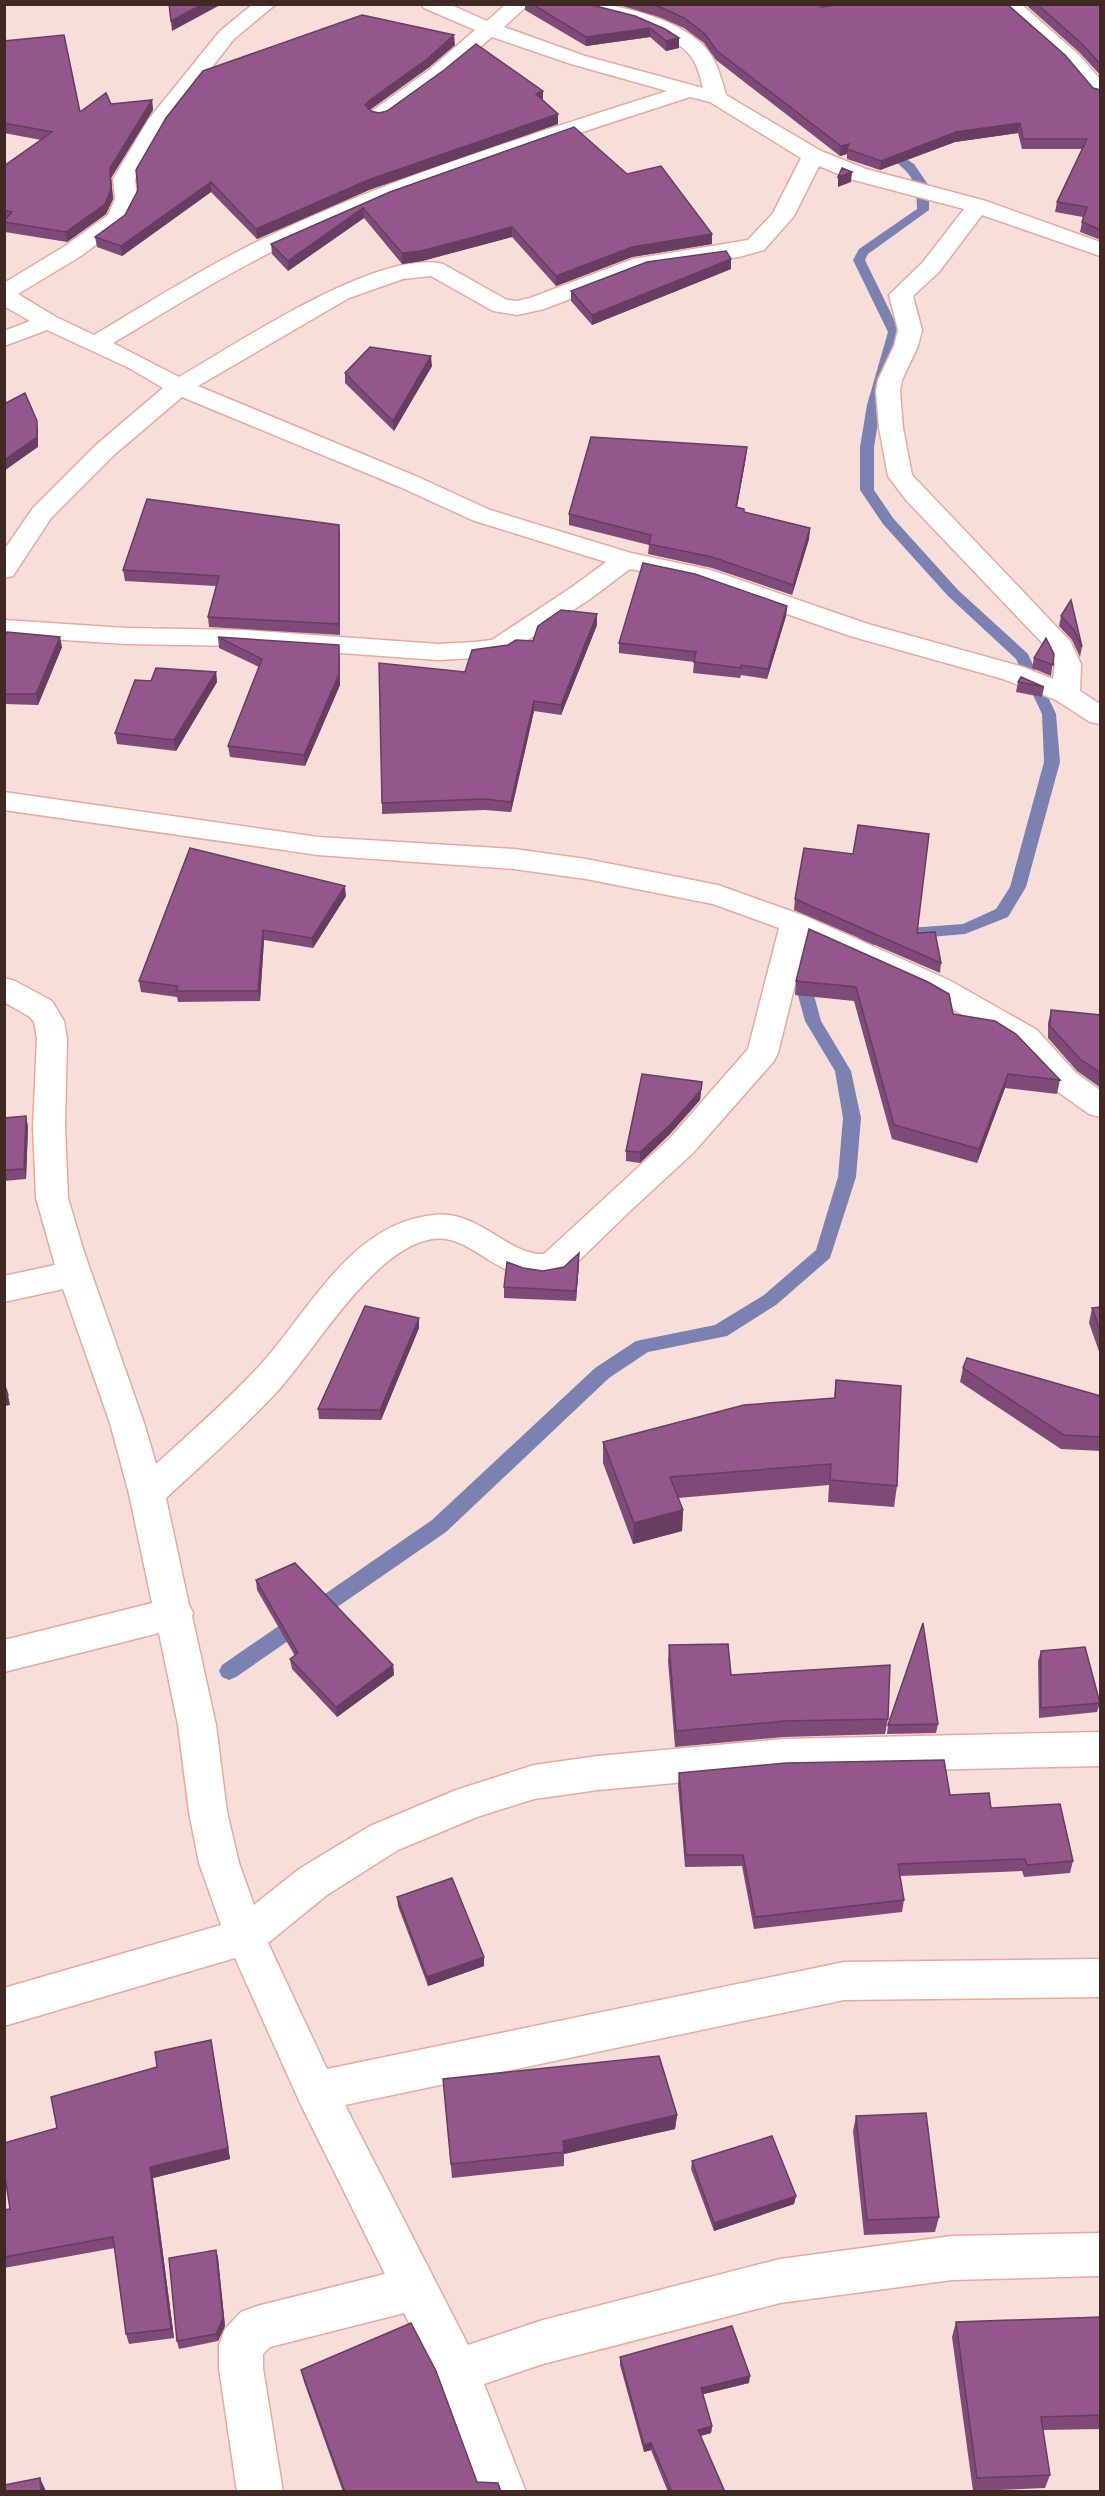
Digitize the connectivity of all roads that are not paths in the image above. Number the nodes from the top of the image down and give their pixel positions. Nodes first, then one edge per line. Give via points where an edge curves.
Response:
1 (266, 4) edge
2 (431, 4) edge
3 (519, 4) edge
4 (581, 4) edge
5 (1008, 4) edge
6 (489, 29) junction
7 (688, 91) junction
8 (1101, 92) edge
9 (717, 98) junction
10 (379, 115) edge
11 (813, 156) junction
12 (978, 206) junction
13 (1101, 249) edge
14 (4, 295) edge
15 (48, 322) junction
16 (4, 339) edge
17 (97, 344) junction
18 (179, 387) junction
19 (625, 560) junction
20 (4, 570) edge
21 (4, 628) edge
22 (1066, 694) junction
23 (1101, 716) edge
24 (4, 801) edge
25 (795, 923) junction
26 (4, 988) edge
27 (1101, 1107) edge
28 (75, 1273) junction
29 (4, 1289) edge
30 (147, 1494) junction
31 (175, 1613) junction
32 (4, 1656) edge
33 (1101, 1749) edge
34 (245, 1937) junction
35 (1101, 1978) edge
36 (4, 2007) edge
37 (316, 2091) junction
38 (1101, 2255) edge
39 (416, 2288) junction
40 (457, 2371) junction
41 (260, 2492) edge
42 (503, 2492) edge

1 - 14 street via 227,35 156,125 124,179 126,199 116,219
2 - 6 street
3 - 6 street
4 - 9 street via 642,20 677,36 705,60
5 - 8 street via 1072,59
6 - 7 street via 578,60
6 - 10 street
7 - 9 street
7 - 17 street via 407,184 281,238
9 - 11 street
11 - 12 street via 899,186
11 - 18 street via 783,216 756,245 641,264 517,308 501,306 435,269 400,273 341,293
12 - 13 street
12 - 22 street via 931,267 901,295 910,330 890,380 891,428 900,476 1061,647 1068,664
14 - 15 street
15 - 16 street
15 - 17 street
17 - 18 street
18 - 19 street via 481,515
18 - 20 street via 105,450 42,513
19 - 21 street via 500,647 475,650 438,652 243,638
19 - 22 street via 702,576 859,630 1013,673
22 - 23 street
24 - 25 street via 318,846 586,869 718,895
25 - 27 street via 938,987 1026,1038 1065,1081
25 - 30 street via 764,1053 682,1146 552,1266 530,1267 455,1226 433,1226 402,1235 347,1282 275,1371
26 - 28 street via 42,1009 49,1021 52,1198
28 - 29 street
28 - 30 street
30 - 31 street
31 - 32 street
31 - 34 street via 197,1725 210,1822 219,1863
33 - 34 street via 784,1756 534,1782 470,1802 384,1838 313,1882
34 - 36 street
34 - 37 street
35 - 37 street via 844,1981
37 - 39 street
38 - 40 street via 952,2258 780,2281 543,2342
39 - 40 street
39 - 41 street via 257,2328 241,2345
40 - 42 street

